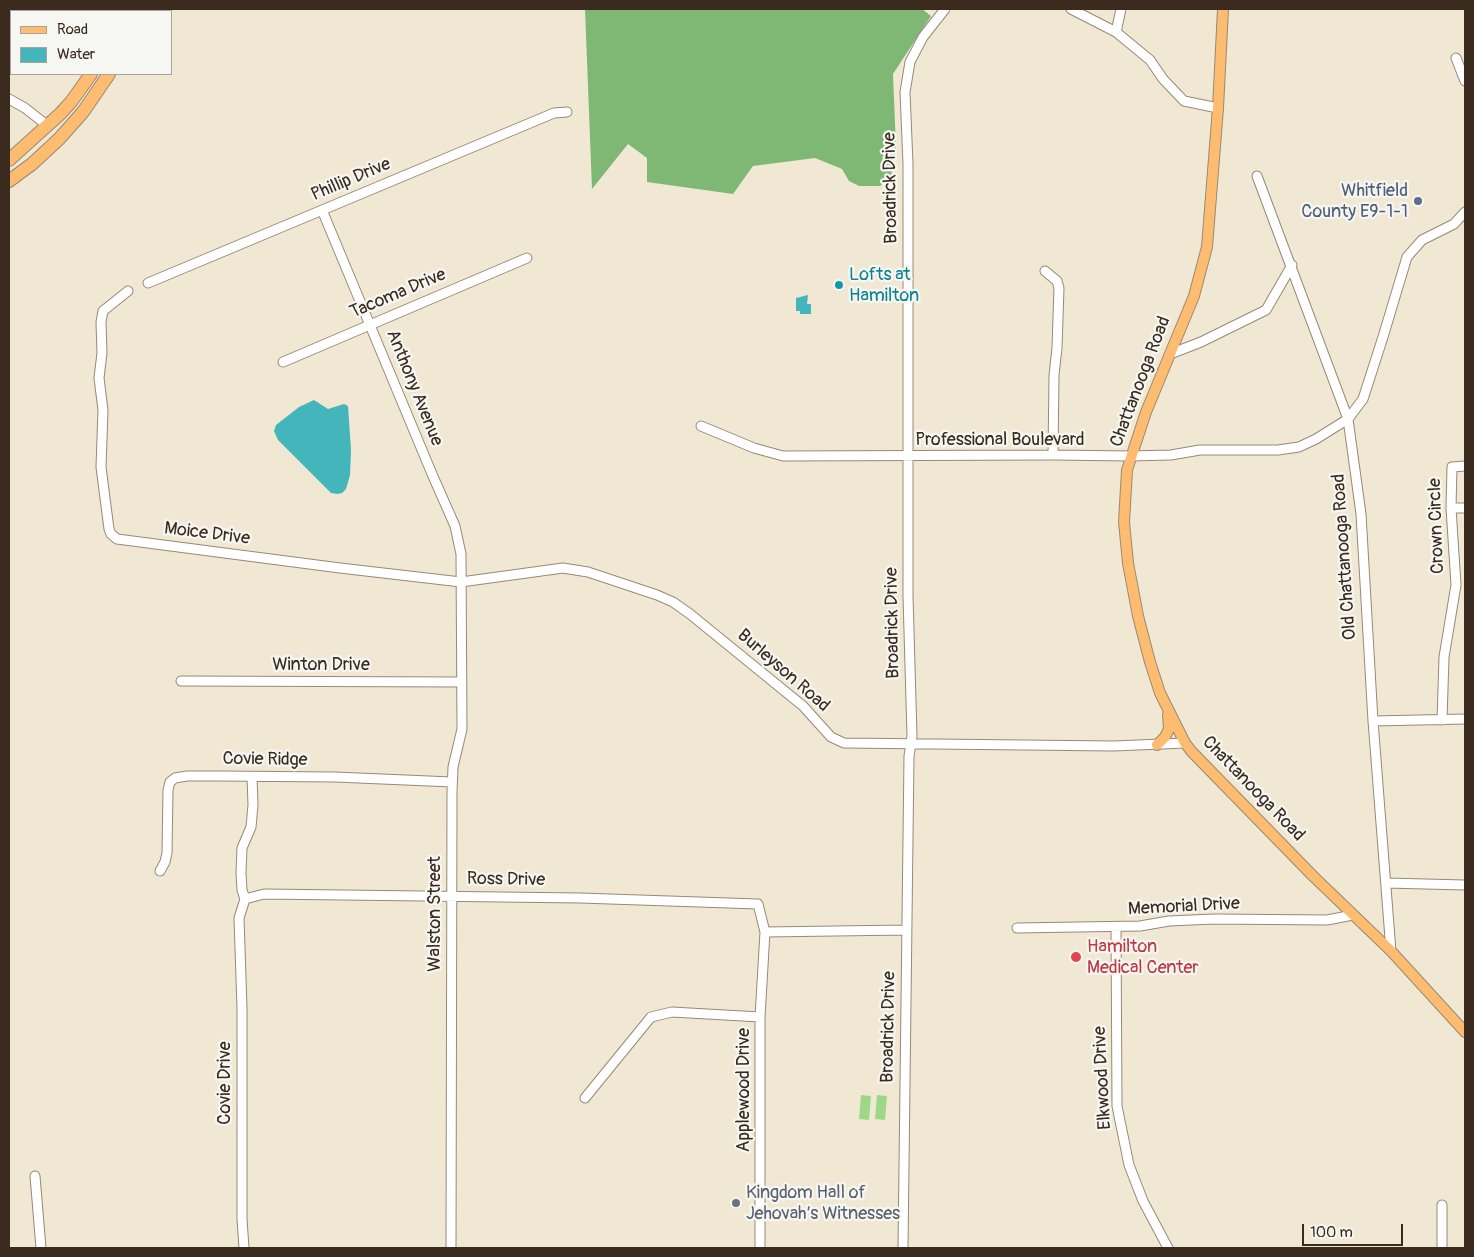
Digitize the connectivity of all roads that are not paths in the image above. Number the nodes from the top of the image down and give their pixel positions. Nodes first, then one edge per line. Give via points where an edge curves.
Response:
1 (945, 9) edge
2 (1071, 9) edge
3 (1120, 9) edge
4 (1223, 9) edge
5 (1116, 32) junction
6 (1456, 58) dead end
7 (90, 75) edge
8 (108, 75) edge
9 (1465, 80) edge
10 (9, 99) edge
11 (1218, 108) junction
12 (567, 112) dead end
13 (48, 126) junction
14 (9, 160) edge
15 (1257, 176) dead end
16 (9, 181) edge
17 (322, 210) junction
18 (1465, 212) edge
19 (527, 258) dead end
20 (1292, 265) junction
21 (1045, 271) dead end
22 (148, 283) dead end
23 (128, 292) dead end
24 (370, 324) junction
25 (1170, 354) junction
26 (283, 362) dead end
27 (1348, 419) junction
28 (701, 426) dead end
29 (1053, 455) junction
30 (1130, 456) junction
31 (908, 457) junction
32 (1465, 466) edge
33 (1451, 508) junction
34 (1465, 508) edge
35 (461, 582) junction
36 (1460, 585) edge
37 (181, 681) dead end
38 (461, 682) junction
39 (1168, 709) junction
40 (1442, 720) junction
41 (1465, 720) edge
42 (1373, 721) junction
43 (1185, 743) junction
44 (911, 744) junction
45 (1157, 745) junction
46 (252, 777) junction
47 (452, 782) junction
48 (160, 871) dead end
49 (1386, 883) junction
50 (1465, 885) edge
51 (451, 896) junction
52 (245, 899) junction
53 (1354, 915) junction
54 (1116, 927) junction
55 (1017, 928) dead end
56 (906, 930) junction
57 (765, 932) junction
58 (1391, 951) junction
59 (760, 1017) junction
60 (1465, 1032) edge
61 (585, 1098) dead end
62 (35, 1176) dead end
63 (1442, 1205) dead end
64 (41, 1248) edge
65 (244, 1248) edge
66 (451, 1248) edge
67 (760, 1248) edge
68 (903, 1248) edge
69 (1168, 1248) edge
70 (1442, 1248) edge

1 - 31 street, Broadrick Drive via 923,37 910,62 905,92
2 - 5 street
3 - 5 street
4 - 11 main road, Chattanooga Road
5 - 11 street via 1150,60 1184,101
6 - 9 street
7 - 13 highway
8 - 16 highway via 83,112 59,139
10 - 13 street
11 - 25 main road, Chattanooga Road via 1207,247 1194,296
12 - 17 street, Phillip Drive via 554,113
13 - 14 highway
15 - 20 street, Old Chattanooga Road
17 - 22 street, Phillip Drive
17 - 24 street, Anthony Avenue
18 - 27 street, Professional Boulevard via 1454,224 1422,240 1407,257 1363,399
19 - 24 street, Tacoma Drive
20 - 25 street via 1266,310
20 - 27 street, Old Chattanooga Road
21 - 29 street via 1057,281 1059,288
23 - 35 street, Moice Drive via 103,311 101,322 101,467 111,534 117,539
24 - 26 street, Tacoma Drive
24 - 35 street, Anthony Avenue via 455,526 462,554
25 - 30 main road, Chattanooga Road
27 - 30 street, Professional Boulevard via 1298,447
27 - 42 street, Old Chattanooga Road via 1361,514
28 - 31 street, Professional Boulevard via 783,456
29 - 30 street, Professional Boulevard
29 - 31 street, Professional Boulevard
30 - 39 main road, Chattanooga Road via 1124,520 1128,563 1150,662
31 - 44 street, Broadrick Drive
32 - 33 street, Crown Circle via 1452,467
33 - 34 street
33 - 36 street, Crown Circle
35 - 38 street, Walston Street
35 - 44 street, Burleyson Road via 564,568 657,595 673,602 703,624 803,706 836,741
36 - 40 street, Crown Circle via 1444,657
37 - 38 street, Winton Drive
38 - 47 street, Walston Street via 462,729
39 - 43 main road, Chattanooga Road
39 - 45 main road via 1169,729
40 - 41 street
40 - 42 street
42 - 49 street, Old Chattanooga Road
43 - 45 street, Burleyson Road
43 - 53 main road, Chattanooga Road via 1208,770
44 - 45 street, Burleyson Road
44 - 56 street, Broadrick Drive via 908,756
46 - 47 street, Covie Ridge
46 - 48 street, Covie Ridge via 187,776 170,782 167,853
46 - 52 street via 251,827 242,848
47 - 51 street, Walston Street
49 - 50 street
49 - 58 street, Old Chattanooga Road
51 - 52 street, Ross Drive via 264,894
51 - 57 street, Ross Drive via 758,904
51 - 66 street, Walston Street
52 - 65 street, Covie Drive via 240,918
53 - 54 street, Memorial Drive via 1327,920 1181,920
53 - 58 main road, Chattanooga Road
54 - 55 street, Memorial Drive
54 - 69 street, Elkwood Drive via 1117,1106 1129,1165 1143,1201
56 - 57 street
56 - 68 street, Broadrick Drive
57 - 59 street, Applewood Drive
58 - 60 main road, Chattanooga Road
59 - 61 street via 672,1012 651,1017
59 - 67 street, Applewood Drive
62 - 64 street
63 - 70 street

